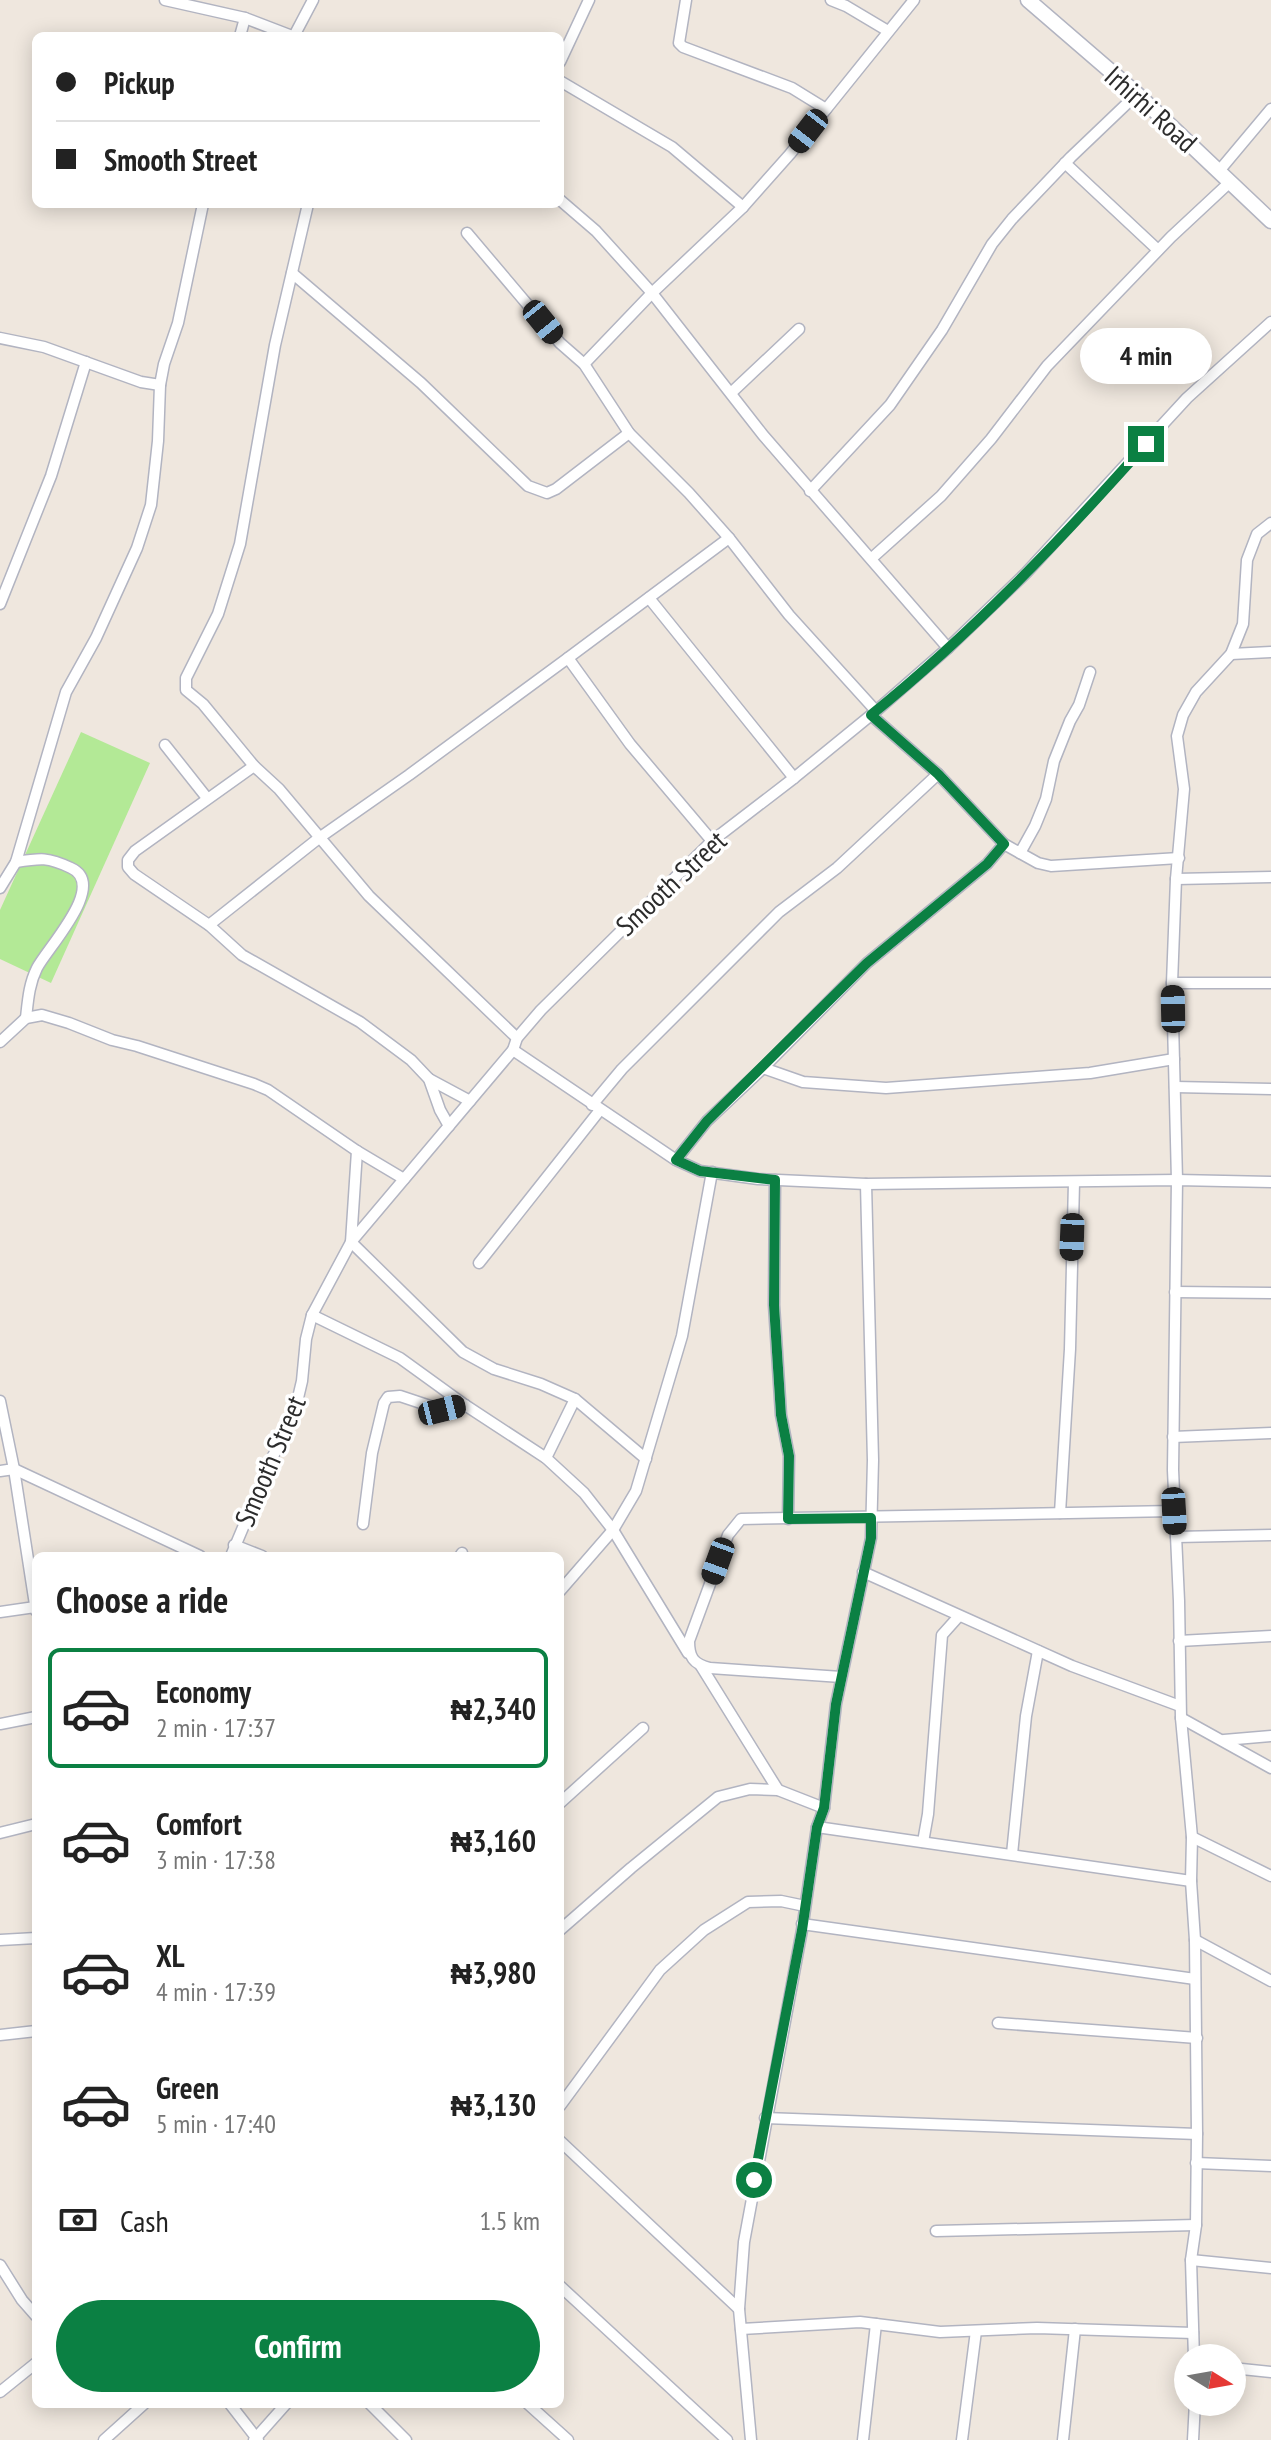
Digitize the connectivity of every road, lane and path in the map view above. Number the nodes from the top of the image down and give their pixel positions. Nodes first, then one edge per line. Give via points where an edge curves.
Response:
1 (165, 0) edge
2 (313, 0) edge
3 (589, 0) edge
4 (686, 0) edge
5 (831, 0) edge
6 (914, 0) edge
7 (1028, 0) edge
8 (245, 18) junction
9 (888, 31) junction
10 (241, 32) edge
11 (282, 32) edge
12 (295, 32) edge
13 (564, 53) edge
14 (564, 83) edge
15 (1137, 94) junction
16 (826, 109) junction
17 (1271, 109) edge
18 (1065, 163) junction
19 (1219, 171) junction
20 (1230, 182) junction
21 (564, 203) edge
22 (743, 207) junction
23 (202, 208) edge
24 (307, 208) edge
25 (1271, 221) edge
26 (467, 233) dead end
27 (1158, 250) junction
28 (292, 273) junction
29 (652, 293) junction
30 (1271, 322) edge
31 (799, 329) dead end
32 (0, 338) edge
33 (86, 362) junction
34 (584, 364) junction
35 (160, 385) junction
36 (731, 393) junction
37 (629, 433) junction
38 (810, 491) junction
39 (1271, 523) edge
40 (729, 538) junction
41 (872, 558) junction
42 (649, 598) junction
43 (0, 604) edge
44 (948, 648) junction
45 (1271, 652) edge
46 (1231, 654) junction
47 (568, 658) junction
48 (1090, 672) dead end
49 (874, 713) junction
50 (165, 745) dead end
51 (254, 766) junction
52 (938, 774) junction
53 (794, 778) junction
54 (207, 798) junction
55 (319, 838) junction
56 (712, 841) junction
57 (1004, 844) junction
58 (1020, 853) junction
59 (1179, 858) junction
60 (16, 862) junction
61 (1271, 877) edge
62 (1176, 879) junction
63 (0, 888) edge
64 (209, 925) junction
65 (1172, 983) junction
66 (1271, 983) edge
67 (26, 1018) junction
68 (517, 1038) junction
69 (0, 1042) edge
70 (513, 1050) junction
71 (1174, 1059) junction
72 (763, 1068) junction
73 (429, 1079) junction
74 (1175, 1087) junction
75 (1271, 1089) edge
76 (470, 1101) junction
77 (596, 1108) junction
78 (449, 1126) junction
79 (357, 1151) junction
80 (676, 1160) junction
81 (712, 1172) junction
82 (404, 1179) junction
83 (775, 1180) junction
84 (1177, 1180) junction
85 (1074, 1182) junction
86 (1271, 1182) edge
87 (866, 1184) junction
88 (351, 1242) junction
89 (479, 1263) dead end
90 (1175, 1292) junction
91 (1271, 1293) edge
92 (312, 1315) junction
93 (575, 1399) junction
94 (0, 1401) edge
95 (465, 1405) junction
96 (1271, 1433) edge
97 (1173, 1437) junction
98 (546, 1458) junction
99 (646, 1459) junction
100 (14, 1469) junction
101 (0, 1471) edge
102 (1174, 1511) junction
103 (1060, 1513) junction
104 (871, 1518) junction
105 (788, 1519) junction
106 (363, 1524) dead end
107 (613, 1530) junction
108 (1271, 1535) edge
109 (1176, 1537) junction
110 (232, 1551) edge
111 (191, 1552) edge
112 (863, 1572) junction
113 (564, 1586) edge
114 (32, 1589) edge
115 (32, 1609) edge
116 (0, 1612) edge
117 (959, 1616) junction
118 (1271, 1636) edge
119 (1179, 1641) junction
120 (1038, 1651) junction
121 (689, 1654) junction
122 (701, 1666) junction
123 (841, 1677) junction
124 (1180, 1706) junction
125 (32, 1718) edge
126 (1181, 1718) junction
127 (0, 1724) edge
128 (643, 1728) dead end
129 (1271, 1736) edge
130 (1222, 1740) junction
131 (1271, 1768) edge
132 (778, 1790) junction
133 (564, 1799) edge
134 (824, 1808) junction
135 (32, 1825) edge
136 (817, 1827) junction
137 (0, 1833) edge
138 (1192, 1837) junction
139 (923, 1842) junction
140 (1012, 1854) junction
141 (1271, 1876) edge
142 (1191, 1881) junction
143 (805, 1906) junction
144 (802, 1924) junction
145 (564, 1927) edge
146 (32, 1938) edge
147 (0, 1940) edge
148 (1195, 1940) junction
149 (1195, 1979) junction
150 (1271, 1981) edge
151 (998, 2023) dead end
152 (32, 2031) edge
153 (0, 2035) edge
154 (1197, 2038) junction
155 (564, 2101) edge
156 (765, 2118) junction
157 (1197, 2134) junction
158 (564, 2145) edge
159 (1196, 2163) junction
160 (1271, 2166) edge
161 (1196, 2225) junction
162 (936, 2231) dead end
163 (1191, 2260) junction
164 (0, 2265) edge
165 (1271, 2268) edge
166 (564, 2290) edge
167 (739, 2309) junction
168 (32, 2311) edge
169 (876, 2324) junction
170 (741, 2329) junction
171 (1075, 2329) junction
172 (976, 2331) junction
173 (1193, 2333) junction
174 (1193, 2344) edge
175 (32, 2366) edge
176 (1246, 2369) edge
177 (1271, 2372) edge
178 (0, 2392) edge
179 (140, 2408) edge
180 (233, 2408) edge
181 (283, 2408) edge
182 (374, 2408) edge
183 (532, 2408) edge
184 (1194, 2416) edge
185 (256, 2439) edge
186 (104, 2440) edge
187 (406, 2440) edge
188 (568, 2440) edge
189 (727, 2440) edge
190 (751, 2440) edge
191 (863, 2440) edge
192 (962, 2440) edge
193 (1063, 2440) edge
194 (1193, 2440) edge

1 - 8 street
2 - 12 street
3 - 13 street
4 - 16 street via 678,37 683,47 792,88
5 - 9 street
6 - 9 street
7 - 15 street, Irhirhi Road
8 - 10 street
8 - 11 street
9 - 16 street
14 - 22 street via 672,147
15 - 18 street
15 - 19 street, Irhirhi Road
16 - 22 street
17 - 19 street
18 - 27 street
18 - 38 street via 992,244 890,405
19 - 20 street, Irhirhi Road
20 - 25 street, Irhirhi Road
20 - 27 street
21 - 29 street
22 - 29 street
23 - 35 street
24 - 28 street
26 - 34 street
27 - 41 street via 1047,366 941,496
28 - 37 street via 421,383 528,486 547,493 556,489
28 - 51 street via 240,544 218,614 186,678 186,690
29 - 34 street
29 - 36 street
30 - 44 street, Smooth Street via 1187,398 1026,573
31 - 36 street
32 - 33 street
33 - 35 street
33 - 43 street via 51,476
34 - 37 street
35 - 60 street via 151,505 137,548 66,692
36 - 38 street
37 - 40 street
38 - 41 street
39 - 46 street via 1257,534 1247,560 1243,624
40 - 42 street
40 - 49 street
41 - 44 street
42 - 47 street
42 - 53 street
44 - 49 street, Smooth Street
45 - 46 street
46 - 59 street via 1196,692 1177,736 1184,789
47 - 55 street
47 - 56 street via 630,744
48 - 58 street via 1054,761 1046,799
49 - 52 street
49 - 53 street, Smooth Street
50 - 54 street
51 - 54 street
51 - 55 street
52 - 57 street
52 - 77 street via 837,868 779,912 622,1069
53 - 56 street, Smooth Street
54 - 64 street via 135,851 127,863 134,874
55 - 64 street
55 - 68 street via 369,896
56 - 68 street, Smooth Street
57 - 58 street
57 - 72 street via 867,963
58 - 59 street via 1051,866
59 - 62 street
60 - 63 street
60 - 67 street via 51,859 80,872 83,879 66,928 33,977
61 - 62 street
62 - 65 street
64 - 73 street via 242,955 360,1022
65 - 66 street
65 - 71 street
67 - 69 street
67 - 79 street via 53,1017 254,1084
68 - 70 street, Smooth Street
70 - 76 street, Smooth Street
70 - 77 street
71 - 72 street via 1090,1073 886,1088 803,1082
71 - 74 street
72 - 80 street via 707,1121
73 - 76 street
73 - 78 street
74 - 75 street
74 - 84 street
76 - 78 street, Smooth Street
77 - 80 street
77 - 89 street
78 - 82 street, Smooth Street
79 - 82 street
79 - 88 street
80 - 81 street
81 - 83 street
81 - 99 street via 682,1336
82 - 88 street, Smooth Street
83 - 87 street
83 - 105 street via 774,1305 789,1456
84 - 85 street
84 - 86 street
84 - 90 street
85 - 87 street
85 - 103 street
87 - 104 street
88 - 92 street, Smooth Street
88 - 93 street via 463,1352
90 - 91 street
90 - 97 street
92 - 95 street via 400,1358
92 - 110 street, Smooth Street via 293,1419
93 - 98 street
93 - 99 street
94 - 100 street
95 - 98 street
95 - 106 street via 442,1410 388,1397 372,1453
96 - 97 street
97 - 102 street
98 - 107 street
99 - 107 street via 636,1491
100 - 101 street
100 - 111 street
100 - 114 street
102 - 103 street
102 - 109 street
103 - 104 street
104 - 105 street
104 - 112 street
105 - 121 street via 741,1519 728,1535 689,1641
107 - 113 street
107 - 121 street
108 - 109 street
109 - 119 street
112 - 117 street
112 - 123 street
115 - 116 street
117 - 120 street
117 - 139 street via 942,1635
118 - 119 street
119 - 124 street
120 - 124 street
120 - 140 street
121 - 122 street
122 - 123 street
122 - 132 street
123 - 134 street
124 - 126 street
125 - 127 street
126 - 130 street
126 - 138 street
128 - 133 street
129 - 130 street
130 - 131 street
132 - 134 street
132 - 145 street via 750,1789 718,1797
134 - 136 street
135 - 137 street
136 - 139 street
136 - 143 street
138 - 141 street
138 - 142 street
139 - 140 street
140 - 142 street
142 - 148 street
143 - 144 street
143 - 155 street via 748,1902 704,1930 660,1970
144 - 149 street
144 - 156 street
146 - 147 street
148 - 149 street
148 - 150 street
149 - 154 street
151 - 154 street
152 - 153 street
154 - 157 street
156 - 157 street
156 - 167 street via 744,2242
157 - 159 street
158 - 167 street
159 - 160 street
159 - 161 street
161 - 162 street
161 - 163 street
163 - 165 street
163 - 173 street
164 - 168 street
166 - 189 street
167 - 170 street
169 - 170 street
169 - 172 street
169 - 191 street
170 - 190 street
171 - 172 street
171 - 173 street
171 - 193 street
172 - 192 street
173 - 174 street
175 - 178 street
176 - 177 street
179 - 186 street
180 - 185 street
181 - 185 street
182 - 187 street
183 - 188 street
184 - 194 street

